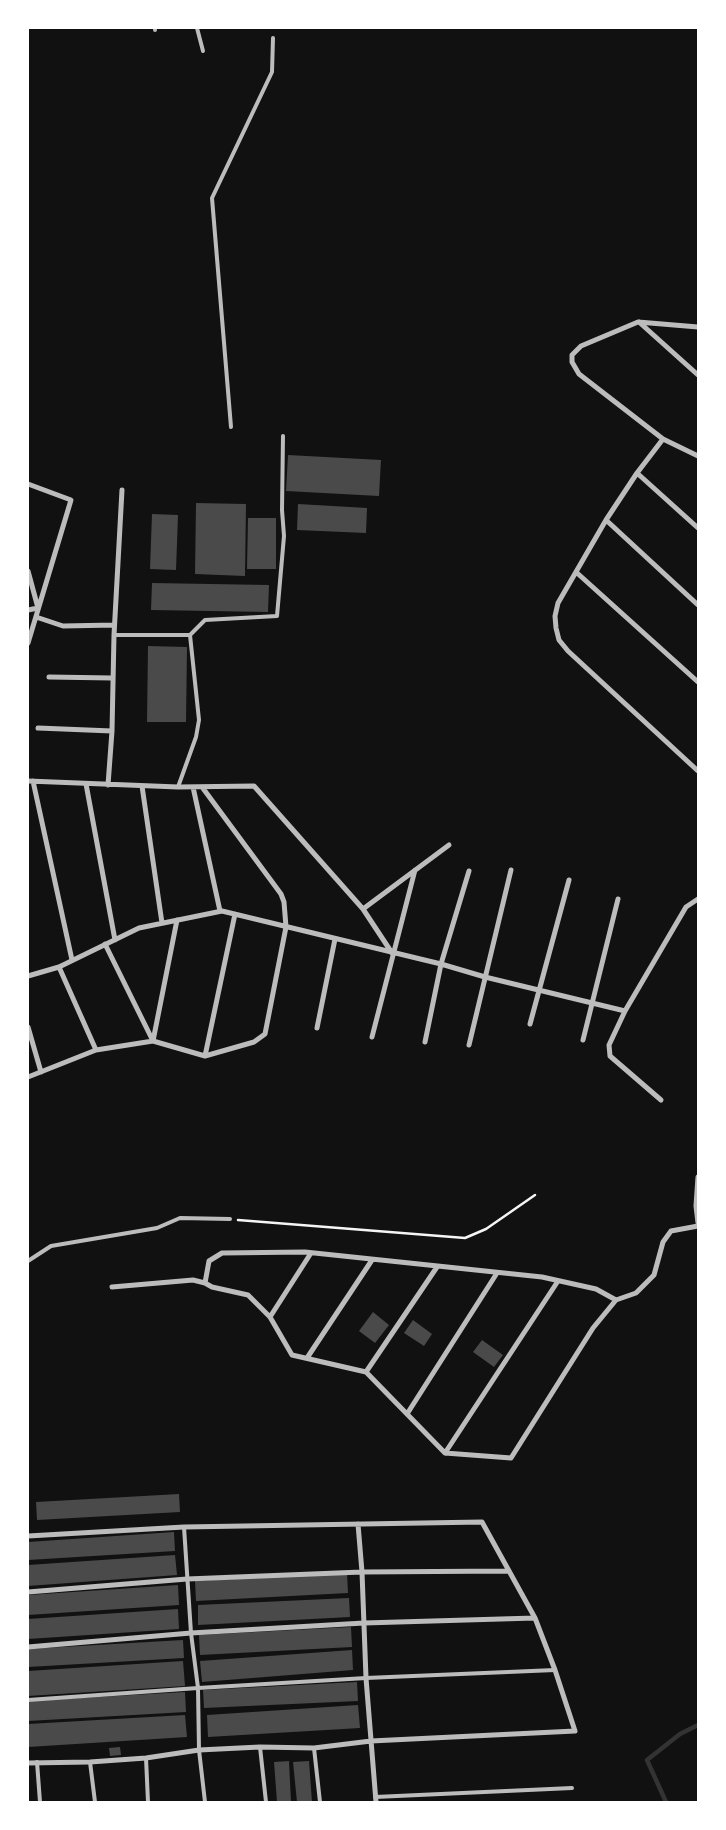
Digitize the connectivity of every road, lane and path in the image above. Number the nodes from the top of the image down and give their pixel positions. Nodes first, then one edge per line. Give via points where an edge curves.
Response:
1 (197, 28) edge
2 (273, 38) dead end
3 (203, 51) dead end
4 (638, 322) junction
5 (698, 327) edge
6 (698, 375) edge
7 (231, 427) dead end
8 (283, 436) dead end
9 (663, 439) junction
10 (698, 456) edge
11 (637, 473) junction
12 (28, 484) edge
13 (122, 490) dead end
14 (606, 520) junction
15 (698, 528) edge
16 (28, 571) edge
17 (576, 572) junction
18 (698, 605) edge
19 (38, 608) junction
20 (28, 610) edge
21 (36, 616) junction
22 (114, 625) junction
23 (114, 635) junction
24 (190, 635) junction
25 (28, 643) edge
26 (49, 677) dead end
27 (112, 678) junction
28 (698, 682) edge
29 (38, 728) dead end
30 (112, 731) junction
31 (698, 772) edge
32 (30, 781) edge
33 (86, 784) junction
34 (108, 785) junction
35 (142, 786) junction
36 (178, 787) junction
37 (193, 787) junction
38 (202, 787) junction
39 (449, 845) dead end
40 (416, 870) junction
41 (511, 870) dead end
42 (469, 871) dead end
43 (569, 880) dead end
44 (618, 899) dead end
45 (698, 899) edge
46 (363, 909) junction
47 (220, 911) junction
48 (235, 914) junction
49 (176, 920) junction
50 (162, 923) junction
51 (286, 927) junction
52 (335, 939) junction
53 (115, 940) junction
54 (105, 944) junction
55 (392, 952) junction
56 (72, 960) junction
57 (442, 964) junction
58 (59, 967) junction
59 (28, 976) edge
60 (485, 977) junction
61 (540, 990) junction
62 (592, 1003) junction
63 (625, 1011) junction
64 (530, 1024) dead end
65 (28, 1027) edge
66 (317, 1028) dead end
67 (372, 1037) dead end
68 (583, 1040) dead end
69 (152, 1041) junction
70 (425, 1042) dead end
71 (470, 1045) dead end
72 (96, 1050) junction
73 (205, 1056) junction
74 (42, 1072) junction
75 (28, 1077) edge
76 (661, 1100) dead end
77 (698, 1177) edge
78 (535, 1195) dead end
79 (230, 1219) joint
80 (698, 1224) edge
81 (311, 1253) junction
82 (372, 1260) junction
83 (28, 1261) edge
84 (437, 1267) junction
85 (497, 1273) junction
86 (558, 1281) junction
87 (205, 1283) junction
88 (112, 1287) dead end
89 (616, 1300) junction
90 (270, 1317) junction
91 (307, 1358) junction
92 (366, 1372) junction
93 (407, 1414) junction
94 (445, 1453) junction
95 (358, 1524) junction
96 (184, 1526) junction
97 (28, 1536) edge
98 (509, 1571) junction
99 (362, 1572) junction
100 (187, 1579) junction
101 (28, 1592) edge
102 (534, 1618) junction
103 (364, 1623) junction
104 (191, 1633) junction
105 (28, 1647) edge
106 (555, 1670) junction
107 (366, 1678) junction
108 (198, 1688) junction
109 (28, 1700) edge
110 (370, 1741) junction
111 (260, 1747) junction
112 (314, 1748) junction
113 (199, 1750) junction
114 (146, 1758) junction
115 (37, 1762) junction
116 (90, 1762) junction
117 (28, 1763) edge
118 (572, 1788) dead end
119 (375, 1800) edge
120 (40, 1802) edge
121 (95, 1802) edge
122 (148, 1802) edge
123 (205, 1802) edge
124 (266, 1802) edge
125 (320, 1802) edge

1 - 3 lane
2 - 7 lane via 272,72 212,198
4 - 5 street
4 - 6 street
4 - 9 street via 581,346 572,355 572,362 580,374
8 - 24 lane via 284,536 277,616 206,620
9 - 10 street
9 - 11 street
11 - 14 street
11 - 15 street
12 - 19 street via 71,500
13 - 22 street
14 - 17 street
14 - 18 street
16 - 19 street
17 - 28 street
17 - 31 street via 558,602 555,616 559,640
19 - 20 street
19 - 21 street
21 - 22 street via 63,626
21 - 25 street
22 - 23 street
23 - 24 lane
23 - 27 street
24 - 36 lane via 199,720
26 - 27 street
27 - 30 street
29 - 30 street
30 - 34 street
32 - 33 street
32 - 56 street
33 - 34 street
33 - 53 street
34 - 35 street
35 - 36 street
35 - 50 street
36 - 37 street
37 - 38 street
37 - 47 street
38 - 46 street via 254,786
38 - 51 street via 280,894 284,902
39 - 40 street
40 - 46 street
40 - 55 street
41 - 60 street
42 - 57 street
43 - 61 street
44 - 62 street
45 - 63 street via 686,906
46 - 55 street
47 - 48 street
47 - 49 street
48 - 51 street
48 - 73 street
49 - 50 street
49 - 69 street
50 - 53 street via 139,928
51 - 52 street
51 - 73 street via 264,1034 254,1042
52 - 55 street
52 - 66 street
53 - 54 street
54 - 56 street
54 - 69 street
55 - 57 street
55 - 67 street
56 - 58 street
57 - 60 street
57 - 70 street
58 - 59 street
58 - 72 street
60 - 61 street
60 - 71 street
61 - 62 street
61 - 64 street
62 - 63 street
62 - 68 street
63 - 76 street via 609,1045 610,1056
65 - 74 street
69 - 72 street
69 - 73 street
72 - 74 street
74 - 75 street
77 - 80 street
78 - 79 path via 486,1229 465,1238
79 - 83 lane via 180,1218 156,1228 51,1246
80 - 89 street via 671,1231 663,1242 654,1275 636,1293
81 - 82 street
81 - 87 street via 222,1253 208,1262
81 - 90 street
82 - 84 street
82 - 91 street
84 - 85 street
84 - 92 street
85 - 86 street
85 - 93 street
86 - 89 street via 596,1289
86 - 94 street
87 - 88 street via 193,1280
87 - 90 street via 212,1288 248,1295
89 - 94 street via 593,1328 511,1458
90 - 91 street via 292,1355
91 - 92 street
92 - 93 street
93 - 94 street
95 - 96 street
95 - 98 street via 482,1522
95 - 99 street
96 - 97 street
96 - 100 lane
98 - 99 street
98 - 102 street
99 - 100 street
99 - 103 street
100 - 101 street
100 - 104 lane
102 - 103 street
102 - 106 street
103 - 104 street
103 - 107 street
104 - 105 street
104 - 108 lane
106 - 107 lane
106 - 110 street via 575,1731
107 - 108 lane
107 - 110 street
108 - 109 lane
108 - 113 lane
110 - 112 street
110 - 119 street
111 - 112 street
111 - 113 street
111 - 124 lane
112 - 125 lane
113 - 114 street
113 - 123 lane
114 - 116 street
114 - 122 lane
115 - 116 street
115 - 117 street
115 - 120 lane
116 - 121 lane
118 - 119 lane

